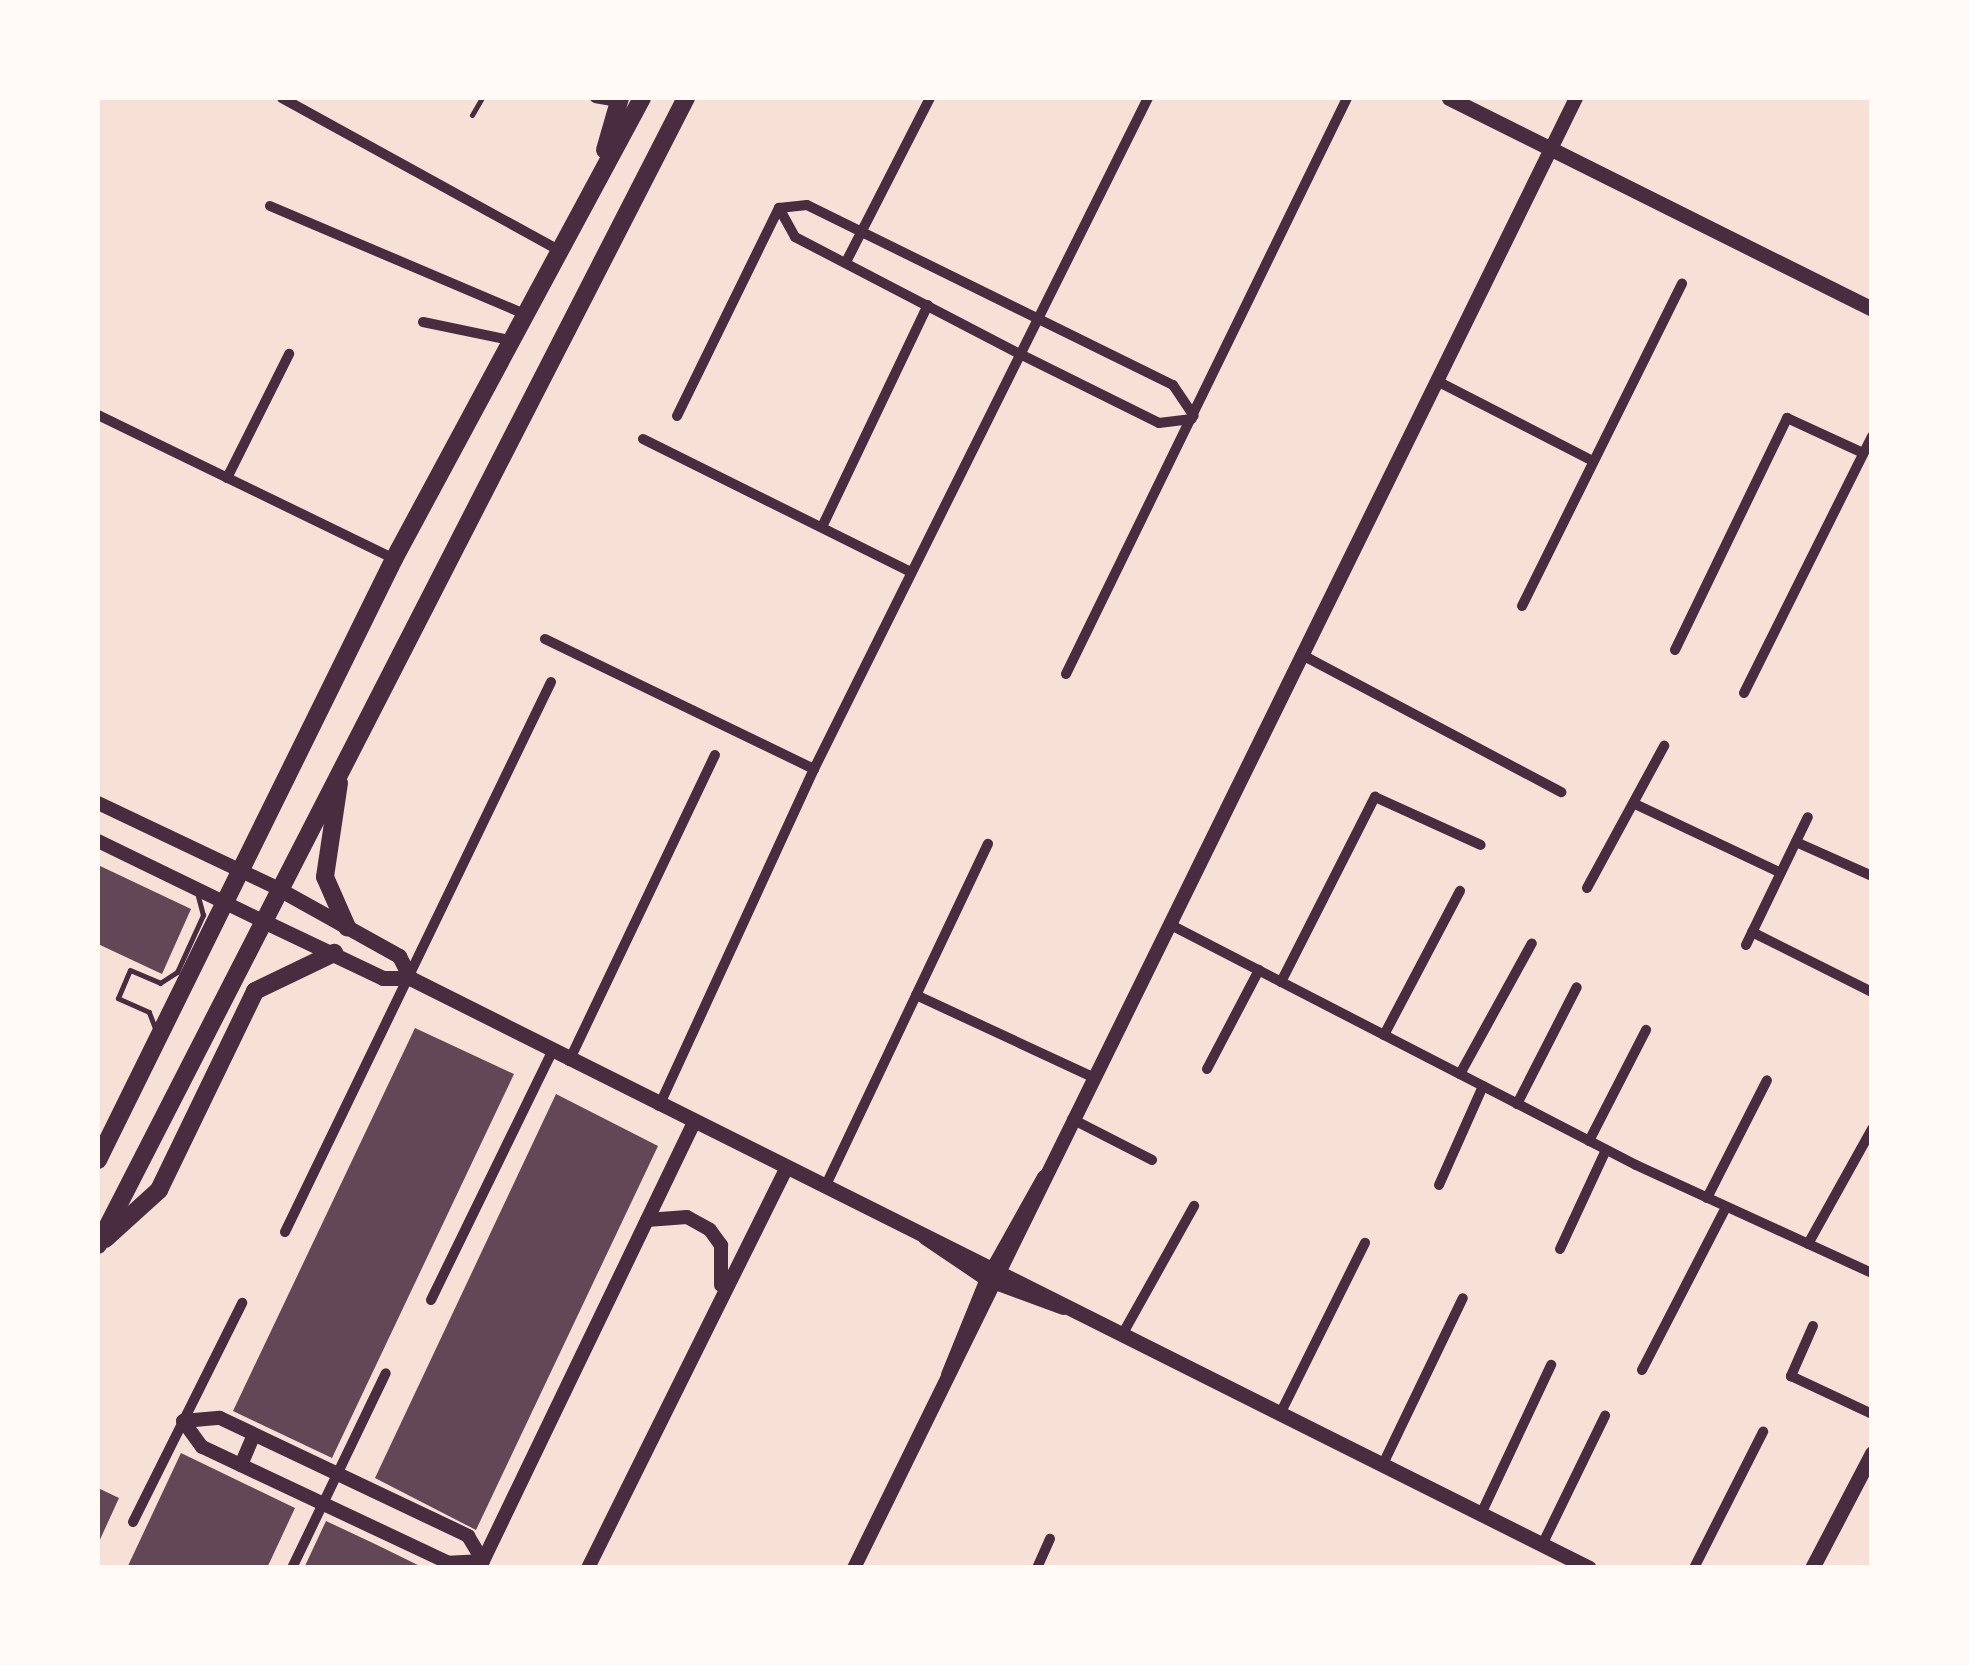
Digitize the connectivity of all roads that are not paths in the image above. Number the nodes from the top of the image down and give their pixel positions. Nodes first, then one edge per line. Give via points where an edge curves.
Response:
1 (282, 98) edge
2 (482, 98) edge
3 (595, 98) edge
4 (642, 98) edge
5 (686, 98) edge
6 (930, 98) edge
7 (1148, 98) edge
8 (1347, 98) edge
9 (1449, 98) edge
10 (1576, 98) edge
11 (616, 99) edge
12 (472, 114) dead end
13 (1551, 147) junction
14 (598, 176) junction
15 (270, 206) dead end
16 (779, 208) junction
17 (861, 232) junction
18 (558, 250) junction
19 (846, 262) junction
20 (1682, 284) dead end
21 (928, 305) junction
22 (1872, 309) edge
23 (524, 314) junction
24 (1040, 321) junction
25 (423, 322) dead end
26 (510, 340) junction
27 (289, 354) dead end
28 (1022, 356) junction
29 (1439, 382) junction
30 (98, 415) edge
31 (677, 416) dead end
32 (1193, 418) junction
33 (1872, 436) edge
34 (643, 439) dead end
35 (1863, 452) junction
36 (1591, 460) junction
37 (227, 478) junction
38 (822, 527) junction
39 (394, 559) junction
40 (911, 572) junction
41 (1522, 606) dead end
42 (545, 639) dead end
43 (1675, 650) dead end
44 (1306, 657) junction
45 (1066, 674) dead end
46 (551, 682) dead end
47 (1744, 692) dead end
48 (1664, 746) dead end
49 (346, 754) junction
50 (714, 755) dead end
51 (814, 768) junction
52 (1561, 792) dead end
53 (98, 803) edge
54 (1634, 804) junction
55 (1808, 817) dead end
56 (98, 841) edge
57 (1796, 842) junction
58 (988, 844) dead end
59 (1481, 844) dead end
60 (240, 870) junction
61 (1781, 873) junction
62 (1872, 876) edge
63 (185, 883) junction
64 (278, 888) junction
65 (1586, 888) dead end
66 (1460, 892) dead end
67 (225, 902) junction
68 (261, 920) junction
69 (1171, 925) junction
70 (347, 926) junction
71 (1752, 932) junction
72 (1532, 943) dead end
73 (1746, 945) dead end
74 (334, 953) junction
75 (1259, 970) junction
76 (410, 978) junction
77 (1282, 982) junction
78 (1578, 987) dead end
79 (1872, 992) edge
80 (916, 996) junction
81 (1646, 1030) dead end
82 (1384, 1035) junction
83 (154, 1044) junction
84 (551, 1054) junction
85 (568, 1063) junction
86 (1207, 1069) dead end
87 (1460, 1074) junction
88 (1093, 1077) junction
89 (1767, 1080) dead end
90 (1483, 1086) junction
91 (1517, 1104) junction
92 (658, 1107) junction
93 (1072, 1119) junction
94 (693, 1124) junction
95 (1872, 1128) edge
96 (1590, 1141) junction
97 (1606, 1150) junction
98 (98, 1160) edge
99 (1152, 1160) dead end
100 (786, 1168) junction
101 (1440, 1185) dead end
102 (825, 1188) junction
103 (1707, 1198) junction
104 (1194, 1206) dead end
105 (1726, 1206) junction
106 (647, 1220) junction
107 (285, 1232) dead end
108 (1365, 1243) dead end
109 (1808, 1244) junction
110 (98, 1246) edge
111 (1560, 1250) dead end
112 (1872, 1273) edge
113 (996, 1276) junction
114 (721, 1291) junction
115 (1463, 1298) dead end
116 (431, 1300) dead end
117 (242, 1303) dead end
118 (1813, 1326) dead end
119 (1122, 1335) junction
120 (1550, 1364) dead end
121 (1642, 1370) dead end
122 (386, 1373) dead end
123 (1281, 1412) junction
124 (1872, 1414) edge
125 (1605, 1416) dead end
126 (182, 1422) junction
127 (1763, 1432) dead end
128 (254, 1434) junction
129 (1872, 1453) edge
130 (1383, 1464) junction
131 (241, 1465) junction
132 (338, 1474) junction
133 (324, 1504) junction
134 (1481, 1514) junction
135 (132, 1522) dead end
136 (1050, 1539) dead end
137 (1542, 1545) junction
138 (482, 1564) edge
139 (1811, 1567) edge
140 (292, 1568) edge
141 (588, 1568) edge
142 (854, 1568) edge
143 (1036, 1568) edge
144 (1590, 1568) edge
145 (1694, 1568) edge

1 - 18 street
2 - 12 lane
3 - 11 street
4 - 14 main road
5 - 49 main road
6 - 17 street
7 - 24 street
8 - 32 street
9 - 13 main road
10 - 13 street
11 - 14 main road
13 - 22 main road
13 - 29 street
14 - 18 main road
15 - 23 street
16 - 17 street via 807,205
16 - 19 street via 795,236
16 - 31 street
17 - 19 street
17 - 24 street
18 - 23 main road
19 - 21 street
20 - 36 street
21 - 28 street
21 - 38 street
23 - 26 main road
24 - 28 street
24 - 32 street via 1173,385
25 - 26 street
26 - 39 main road
27 - 37 street
28 - 32 street via 1159,423
28 - 40 street
29 - 36 street
29 - 44 street
30 - 37 street
32 - 45 street
33 - 35 street
34 - 38 street
35 - 43 street via 1786,418
35 - 47 street
36 - 41 street
37 - 39 street
38 - 40 street
39 - 60 main road
40 - 51 street
42 - 51 street
44 - 52 street
44 - 69 street
46 - 76 street
48 - 54 street
49 - 64 main road
49 - 70 main road via 326,876
50 - 85 street
51 - 92 street
53 - 60 street
54 - 61 street
54 - 65 street
55 - 57 street
56 - 63 street
57 - 61 street
57 - 62 street
58 - 80 street
59 - 77 street via 1375,797
60 - 64 street
60 - 67 main road
61 - 71 street
63 - 67 street
63 - 83 lane via 203,915 177,972 160,983 130,970 118,998 153,1016
64 - 68 main road
64 - 70 main road
66 - 82 street
67 - 68 street
67 - 83 main road
68 - 74 main road
68 - 110 main road
69 - 75 street
69 - 88 street
70 - 76 main road via 399,956
71 - 73 street
71 - 79 street
72 - 87 street
74 - 76 main road via 384,978
74 - 110 main road via 255,991 159,1190
75 - 77 street
75 - 86 street
76 - 84 main road
76 - 107 street
77 - 82 street
78 - 91 street
80 - 88 street
80 - 102 street
81 - 96 street
82 - 87 street
83 - 98 main road
84 - 85 main road
84 - 116 street
85 - 92 main road
87 - 90 street
88 - 93 street
89 - 103 street
90 - 91 street
90 - 101 street
91 - 96 street
92 - 94 main road
93 - 99 street
93 - 113 street
94 - 100 main road
94 - 106 street
95 - 109 street
96 - 97 street
97 - 103 street
97 - 111 street
100 - 102 main road
100 - 114 street
102 - 113 main road
103 - 105 street
104 - 119 street
105 - 109 street
105 - 121 street
106 - 114 street via 688,1217 710,1230 720,1244
106 - 138 street
108 - 123 street
109 - 112 street
113 - 119 main road
113 - 142 street
114 - 141 street
115 - 130 street
117 - 126 street
118 - 124 street via 1791,1376
119 - 123 main road
120 - 134 street
122 - 132 street
123 - 130 main road
125 - 137 street
126 - 128 street via 220,1418
126 - 131 street via 202,1446
126 - 135 street
127 - 145 street
128 - 131 street
128 - 132 street
129 - 139 main road
130 - 134 main road
131 - 133 street
132 - 133 street
132 - 138 street via 468,1536
133 - 138 street via 449,1563
133 - 140 street
134 - 137 main road
136 - 143 street
137 - 144 main road

